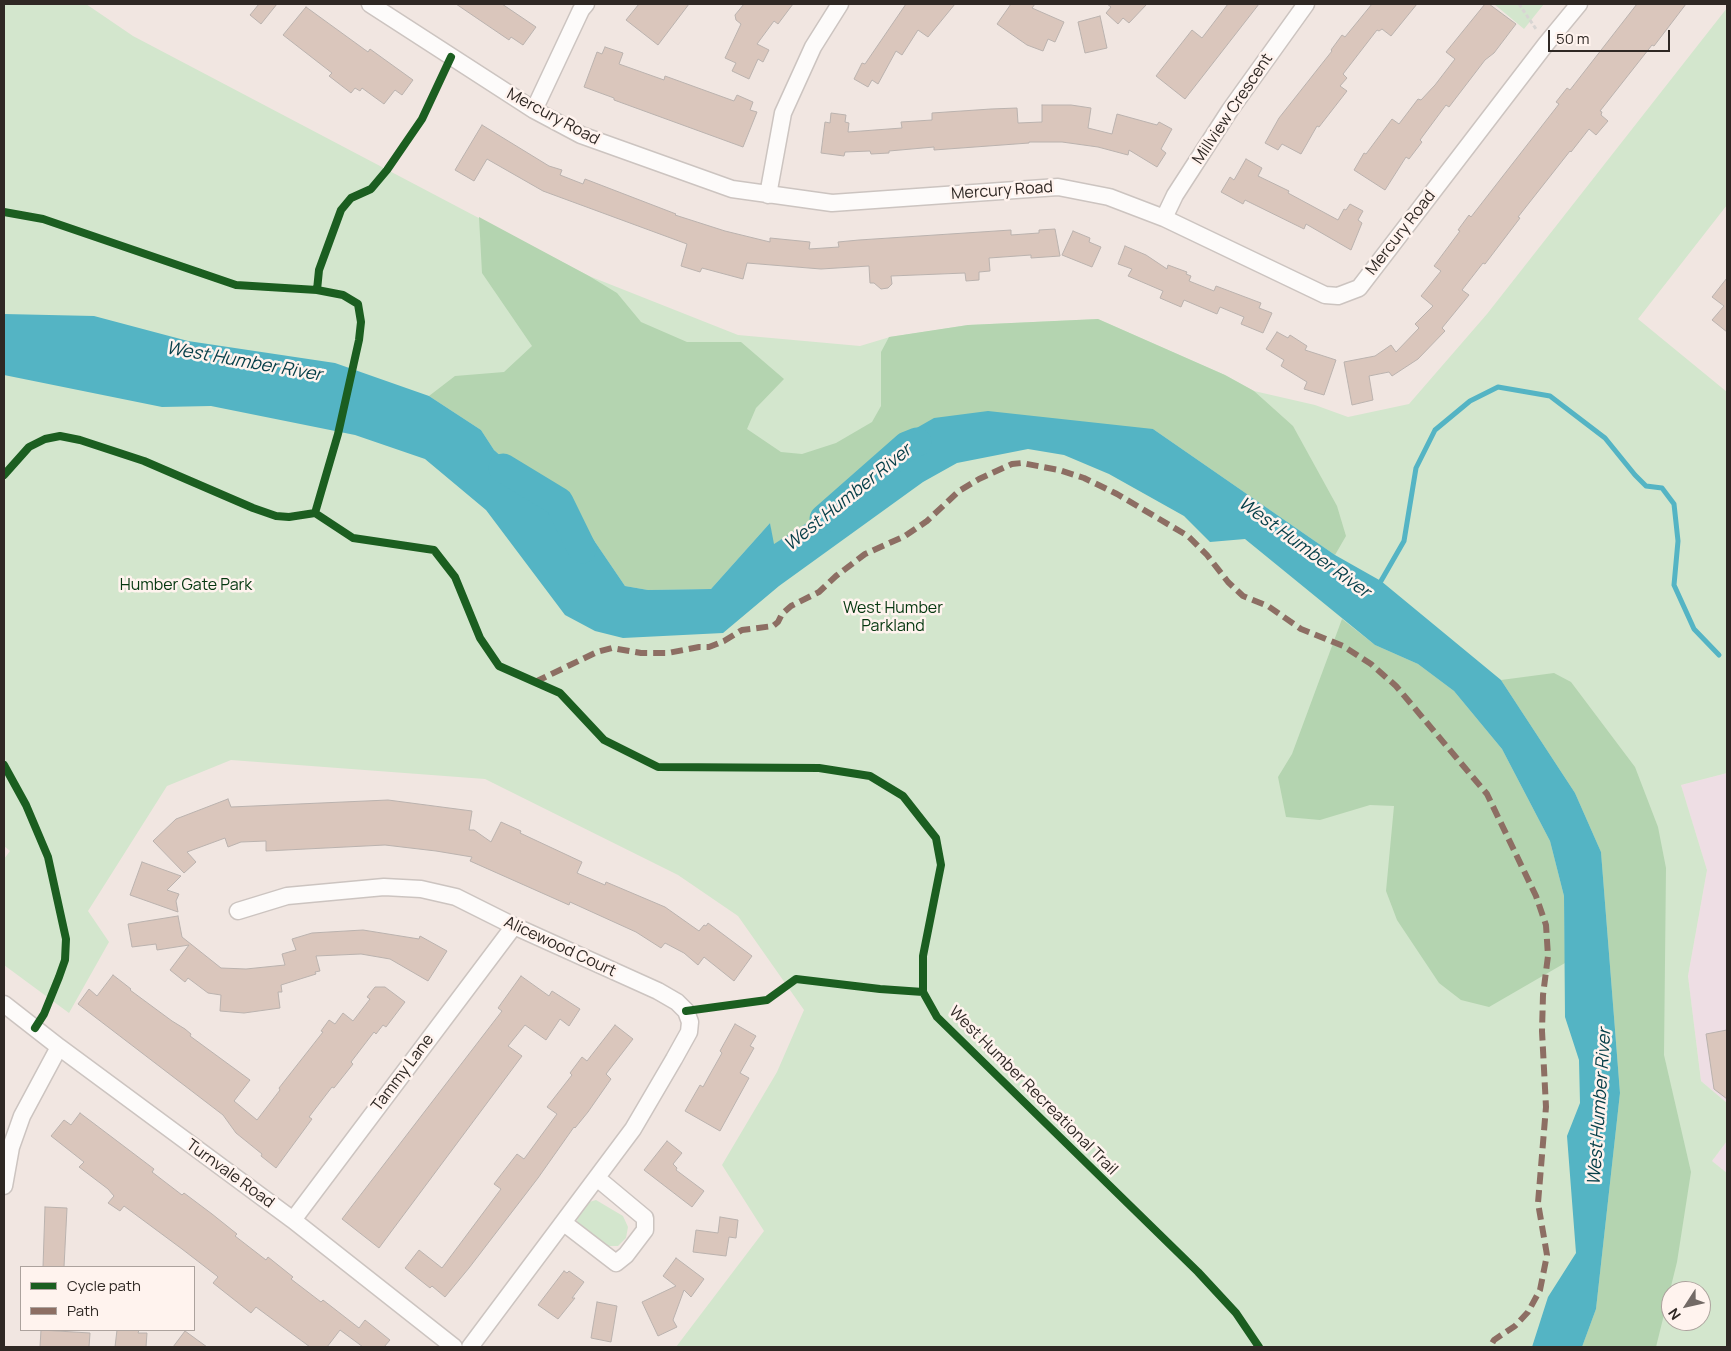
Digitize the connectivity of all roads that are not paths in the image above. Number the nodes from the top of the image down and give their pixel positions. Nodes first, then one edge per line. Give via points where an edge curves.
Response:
1 (370, 4) edge
2 (586, 4) edge
3 (840, 4) edge
4 (1306, 4) edge
5 (1579, 4) edge
6 (534, 110) junction
7 (768, 195) junction
8 (1164, 218) junction
9 (238, 911) dead end
10 (514, 926) junction
11 (4, 1004) edge
12 (59, 1047) junction
13 (597, 1178) junction
14 (4, 1186) edge
15 (293, 1220) junction
16 (564, 1223) junction
17 (454, 1347) edge
18 (470, 1347) edge

1 - 6 street, Mercury Road
2 - 6 street
3 - 7 street via 813,47 783,113
4 - 8 street, Millview Crescent via 1230,110
5 - 8 street, Mercury Road via 1359,288 1338,296 1325,295
6 - 7 street, Mercury Road via 581,135 632,154 732,189
7 - 8 street, Mercury Road via 832,203 1058,187 1109,197
9 - 10 street, Alicewood Court via 287,896 384,887 420,889 456,897
10 - 13 street, Alicewood Court via 658,991 677,1002 686,1011 690,1022 683,1045 653,1096
10 - 15 street, Tammy Lane
11 - 12 street, Turnvale Road
12 - 14 street via 22,1116 11,1147
12 - 15 street, Turnvale Road
13 - 16 street, Alicewood Court
13 - 16 street via 645,1218 640,1237 616,1263
15 - 17 street, Turnvale Road
16 - 18 street, Alicewood Court

